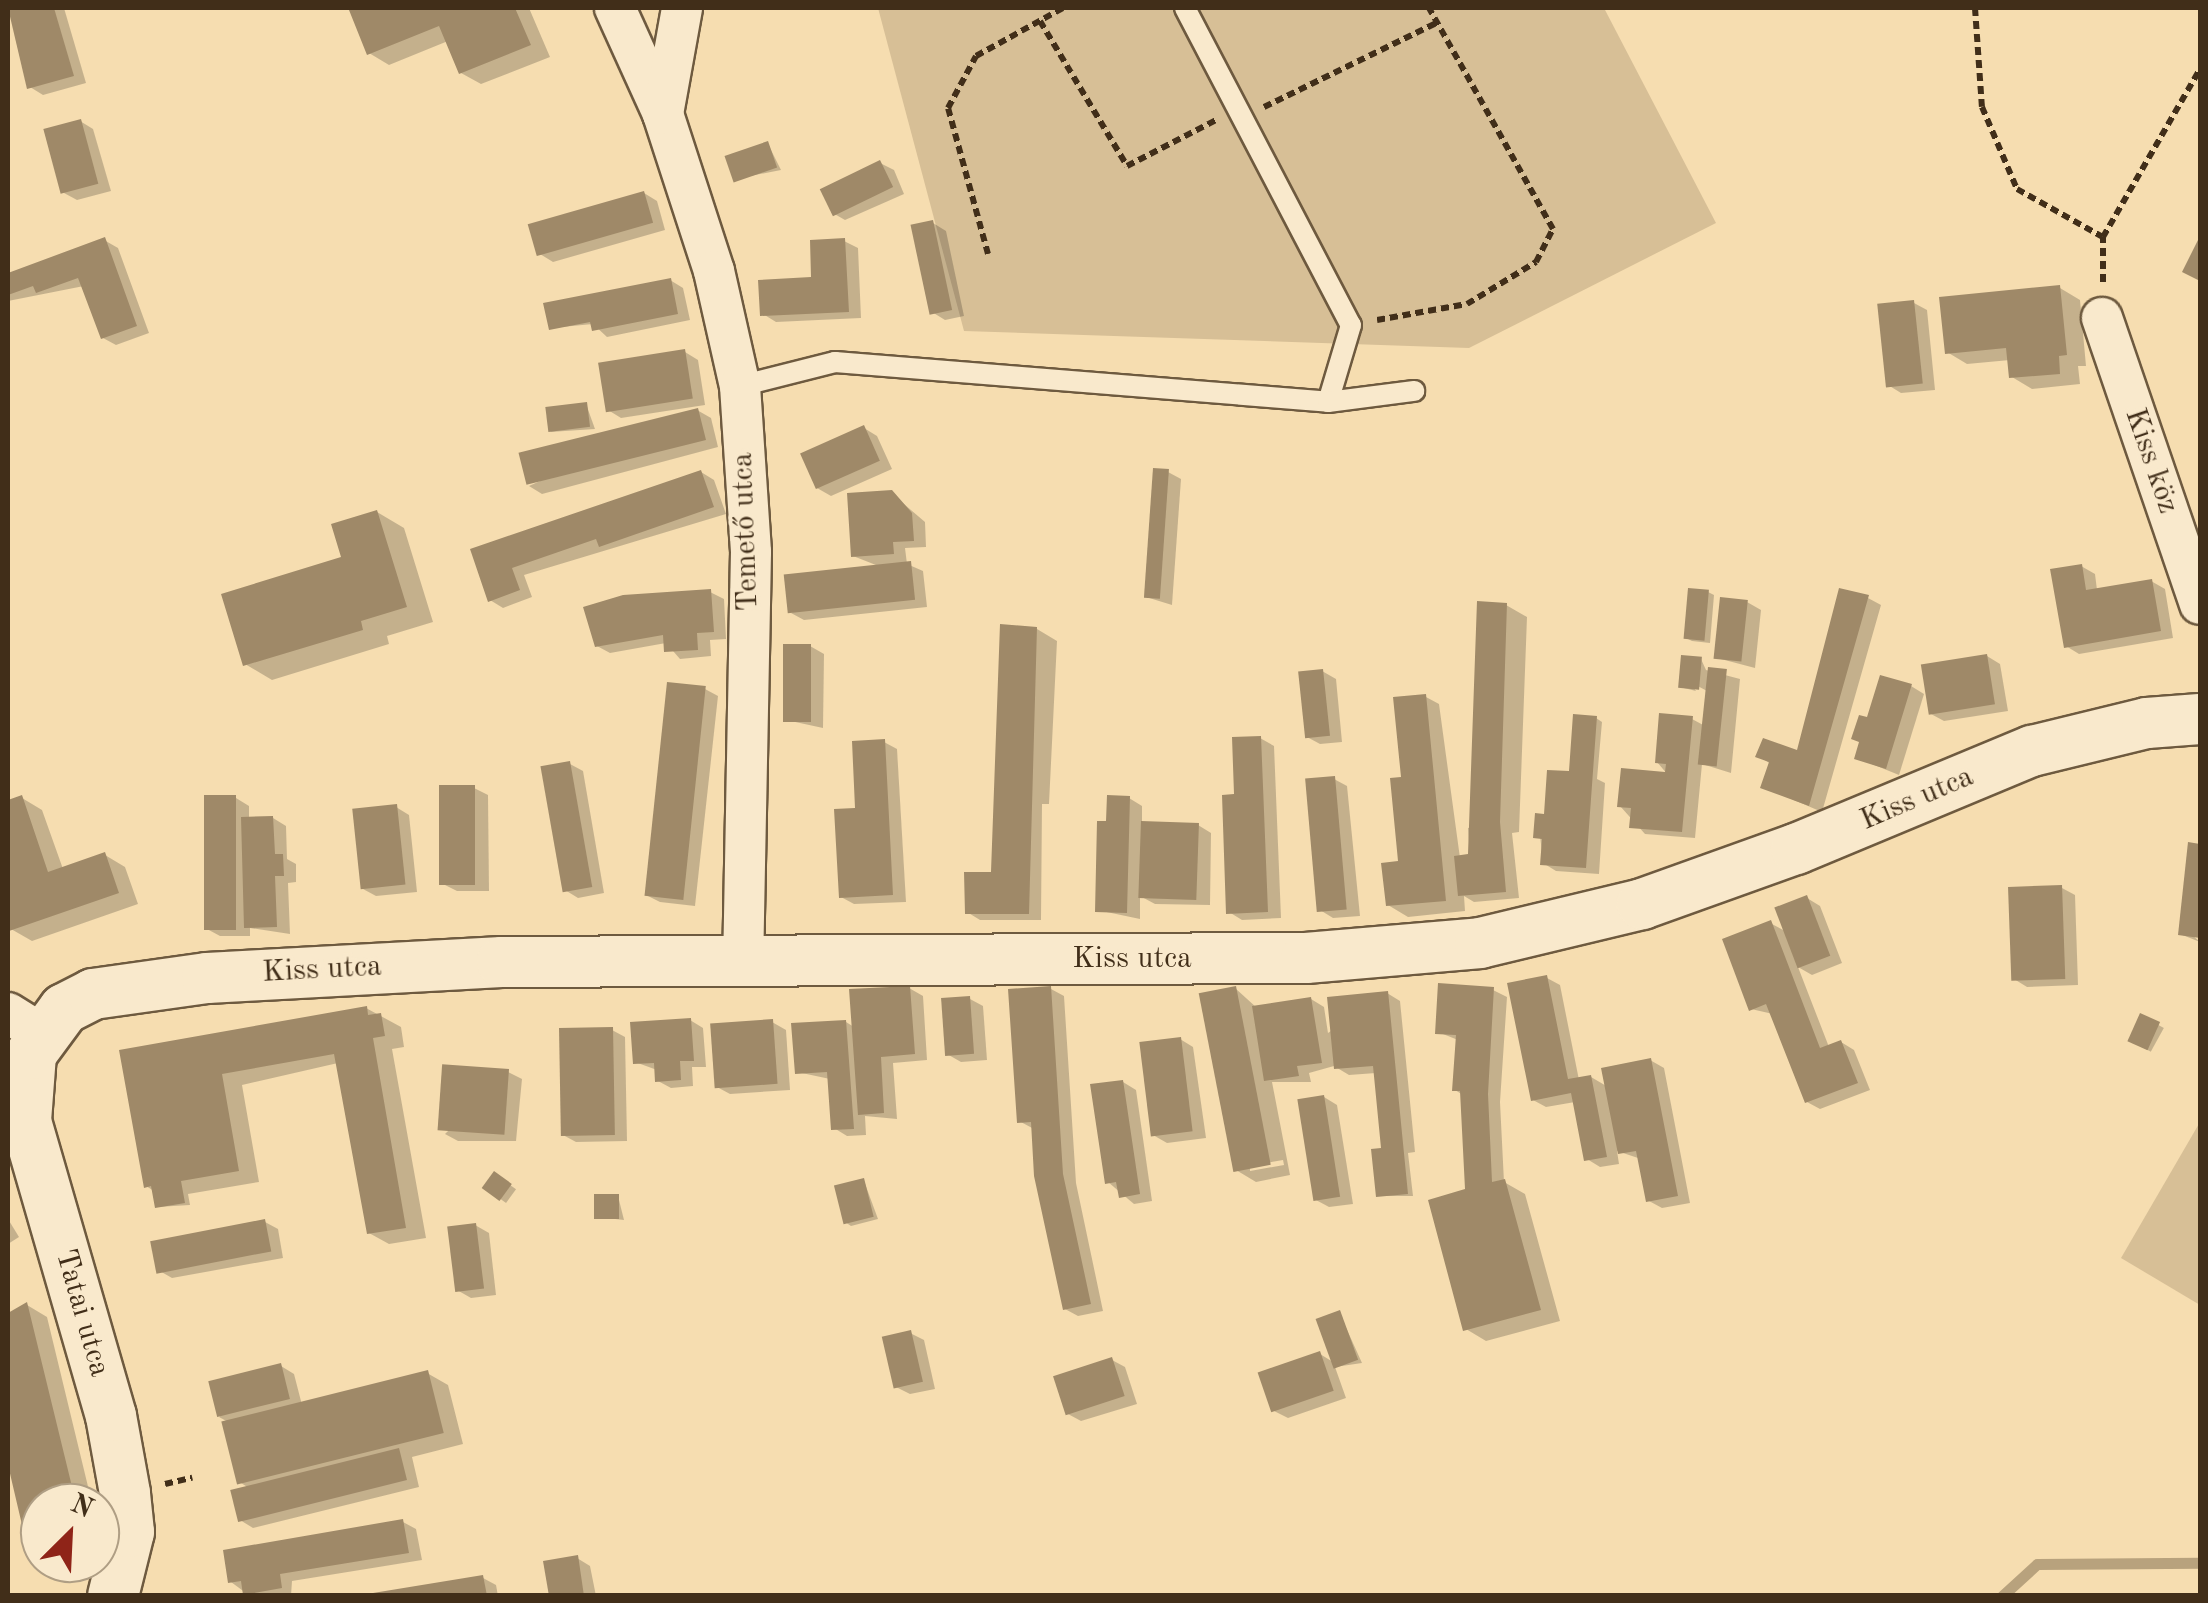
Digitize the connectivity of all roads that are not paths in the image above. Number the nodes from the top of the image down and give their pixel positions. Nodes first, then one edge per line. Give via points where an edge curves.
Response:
1 (615, 8) edge
2 (682, 8) edge
3 (1185, 8) edge
4 (662, 114) junction
5 (2102, 318) road end
6 (740, 386) junction
7 (1414, 391) dead end
8 (1328, 402) junction
9 (2200, 604) edge
10 (2200, 720) edge
11 (742, 962) junction
12 (25, 1024) edge
13 (113, 1596) edge

1 - 4 street, Temető utca
2 - 4 street, Temető utca
3 - 8 lane via 1351,325
4 - 6 street, Temető utca via 714,271
5 - 9 street, Kiss köz
6 - 8 lane via 835,362
6 - 11 street, Temető utca via 751,552
7 - 8 lane
10 - 11 street, Kiss utca via 2147,723 2032,750 1796,849 1642,904 1480,943 1306,958
11 - 12 street, Kiss utca via 502,962 208,978 92,994
12 - 13 street, Tatai utca via 31,1054 26,1120 111,1416 125,1494 129,1532

